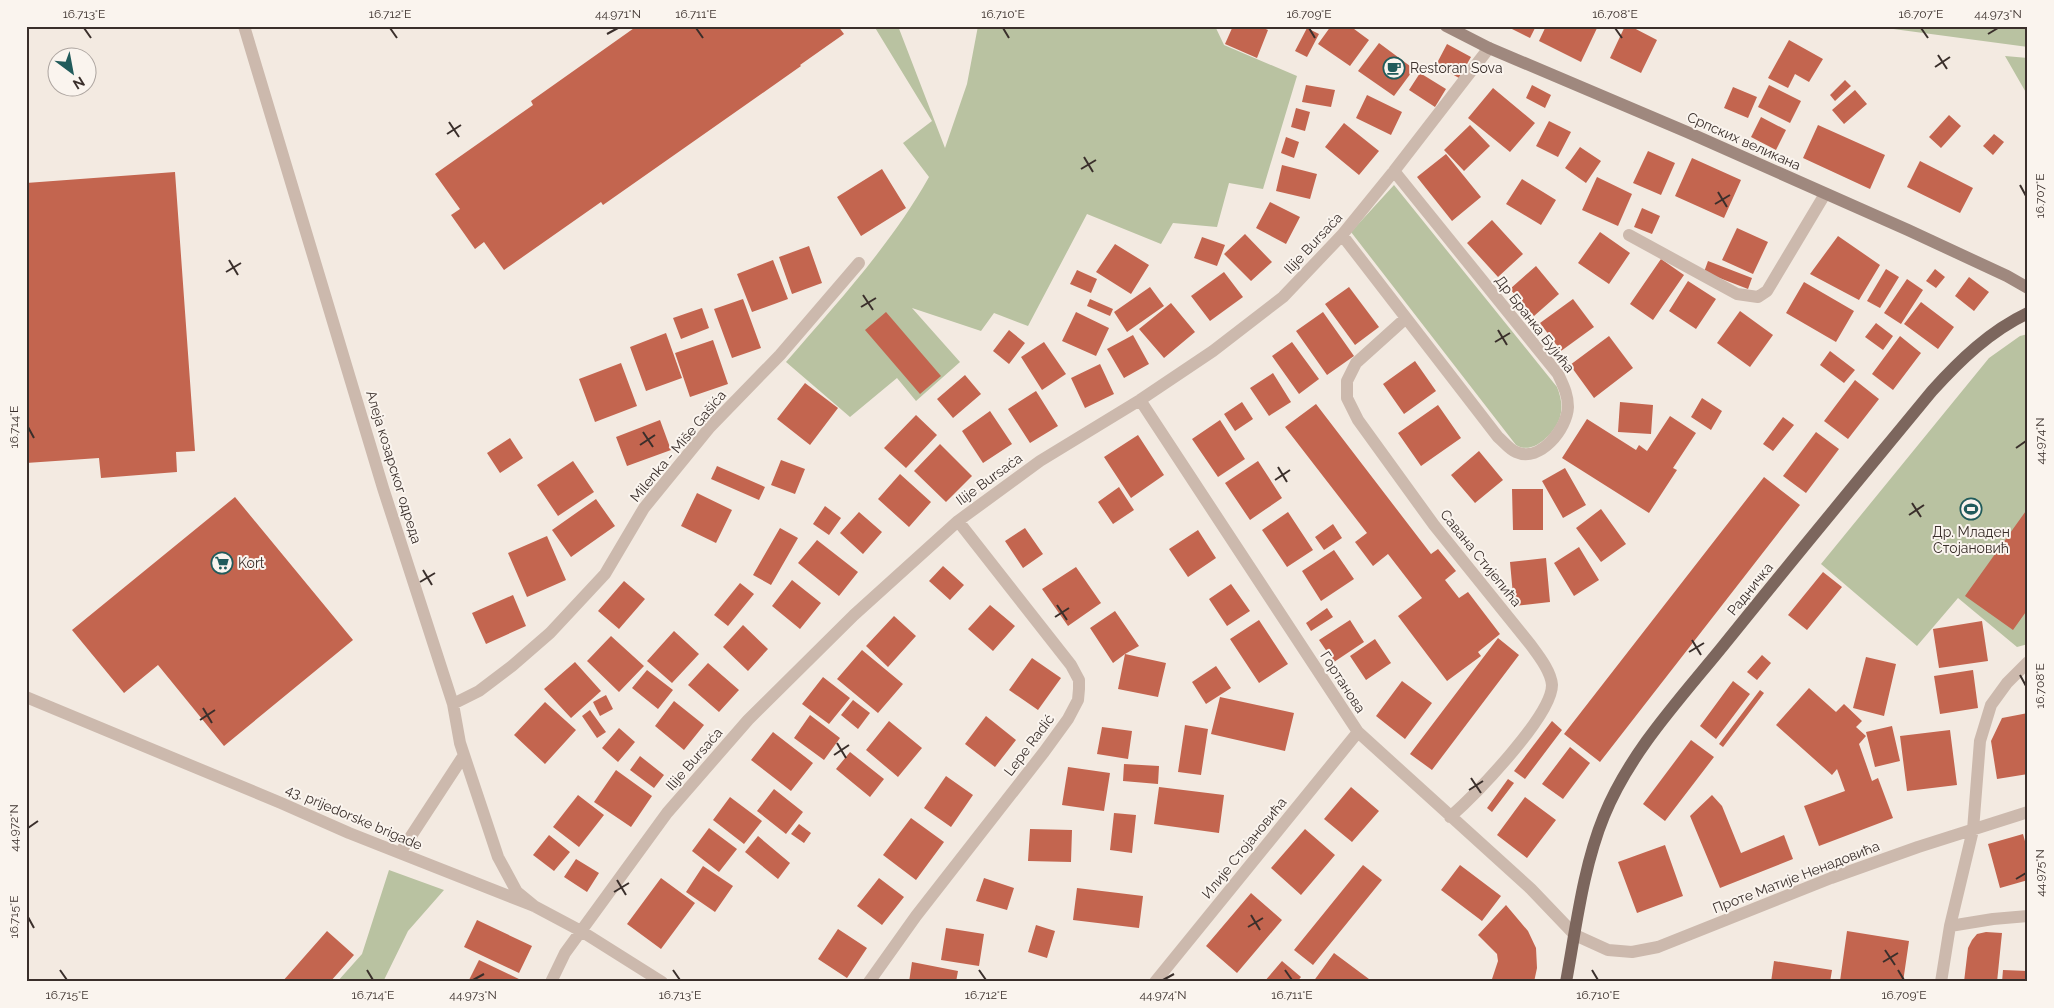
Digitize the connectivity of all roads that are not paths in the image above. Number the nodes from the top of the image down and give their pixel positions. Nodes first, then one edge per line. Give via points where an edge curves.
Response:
1 (244, 26) edge
2 (1446, 26) edge
3 (1489, 48) junction
4 (1394, 171) junction
5 (1825, 194) junction
6 (1342, 234) junction
7 (1629, 235) dead end
8 (859, 263) dead end
9 (2028, 288) edge
10 (2028, 313) edge
11 (1406, 318) junction
12 (1140, 400) junction
13 (958, 521) junction
14 (2028, 662) edge
15 (26, 697) edge
16 (453, 704) junction
17 (1358, 732) junction
18 (464, 754) junction
19 (2028, 812) edge
20 (1450, 817) junction
21 (1973, 830) junction
22 (400, 853) junction
23 (534, 906) junction
24 (2028, 916) edge
25 (1950, 926) junction
26 (581, 931) junction
27 (1575, 935) junction
28 (551, 982) edge
29 (662, 982) edge
30 (869, 982) edge
31 (1154, 982) edge
32 (1566, 982) edge
33 (1942, 982) edge

1 - 16 street, Алеја козарског одреда via 383,488
2 - 3 main road, Српских великана
3 - 4 street, Ilije Bursaća
3 - 5 main road, Српских великана
4 - 6 street, Ilije Bursaća
4 - 11 street, Др Бранка Бујића via 1558,374 1566,390 1568,408 1559,433 1546,446 1530,454 1516,452 1498,437
5 - 7 street via 1767,291 1758,297 1738,294
5 - 9 main road, Српских великана
6 - 11 street, Др Бранка Бујића
6 - 12 street, Ilije Bursaća via 1283,297 1213,351
8 - 16 street, Milenka - Miše Gašića via 780,355 710,427 644,508 605,574 575,607 512,666 479,691
10 - 27 main road, Радничка via 1989,336 1932,391 1645,745 1604,815 1591,850
11 - 20 street, Савана Стијепића via 1356,363 1347,381 1347,398 1358,420 1434,525 1530,644 1552,682 1547,705 1535,723 1474,796
12 - 13 street, Ilije Bursaća via 1040,461
12 - 17 street, Гортанова
13 - 26 street, Ilije Bursaća via 854,615 748,720 667,813
13 - 30 street, Lepe Radić via 1071,664 1079,680 1078,700 1044,752 916,916
14 - 21 street via 1991,705 1980,740
15 - 22 street, 43. prijedorske brigade
16 - 18 street, Алеја козарског одреда
17 - 20 street, Гортанова
17 - 31 street, Илије Стојановића
18 - 22 street
18 - 23 street, Алеја козарског одреда via 498,857 516,892
19 - 21 street, Проте Матије Ненадовића
20 - 27 street, Гортанова via 1532,889
21 - 25 street
21 - 27 street, Проте Матије Ненадовића via 1831,878 1658,947 1632,952 1608,950
22 - 23 street, 43. prijedorske brigade
23 - 26 street, 43. prijedorske brigade
24 - 25 street
25 - 33 street
26 - 28 street, Ilije Bursaća via 565,953
26 - 29 street, 43. prijedorske brigade
27 - 32 main road, Радничка

